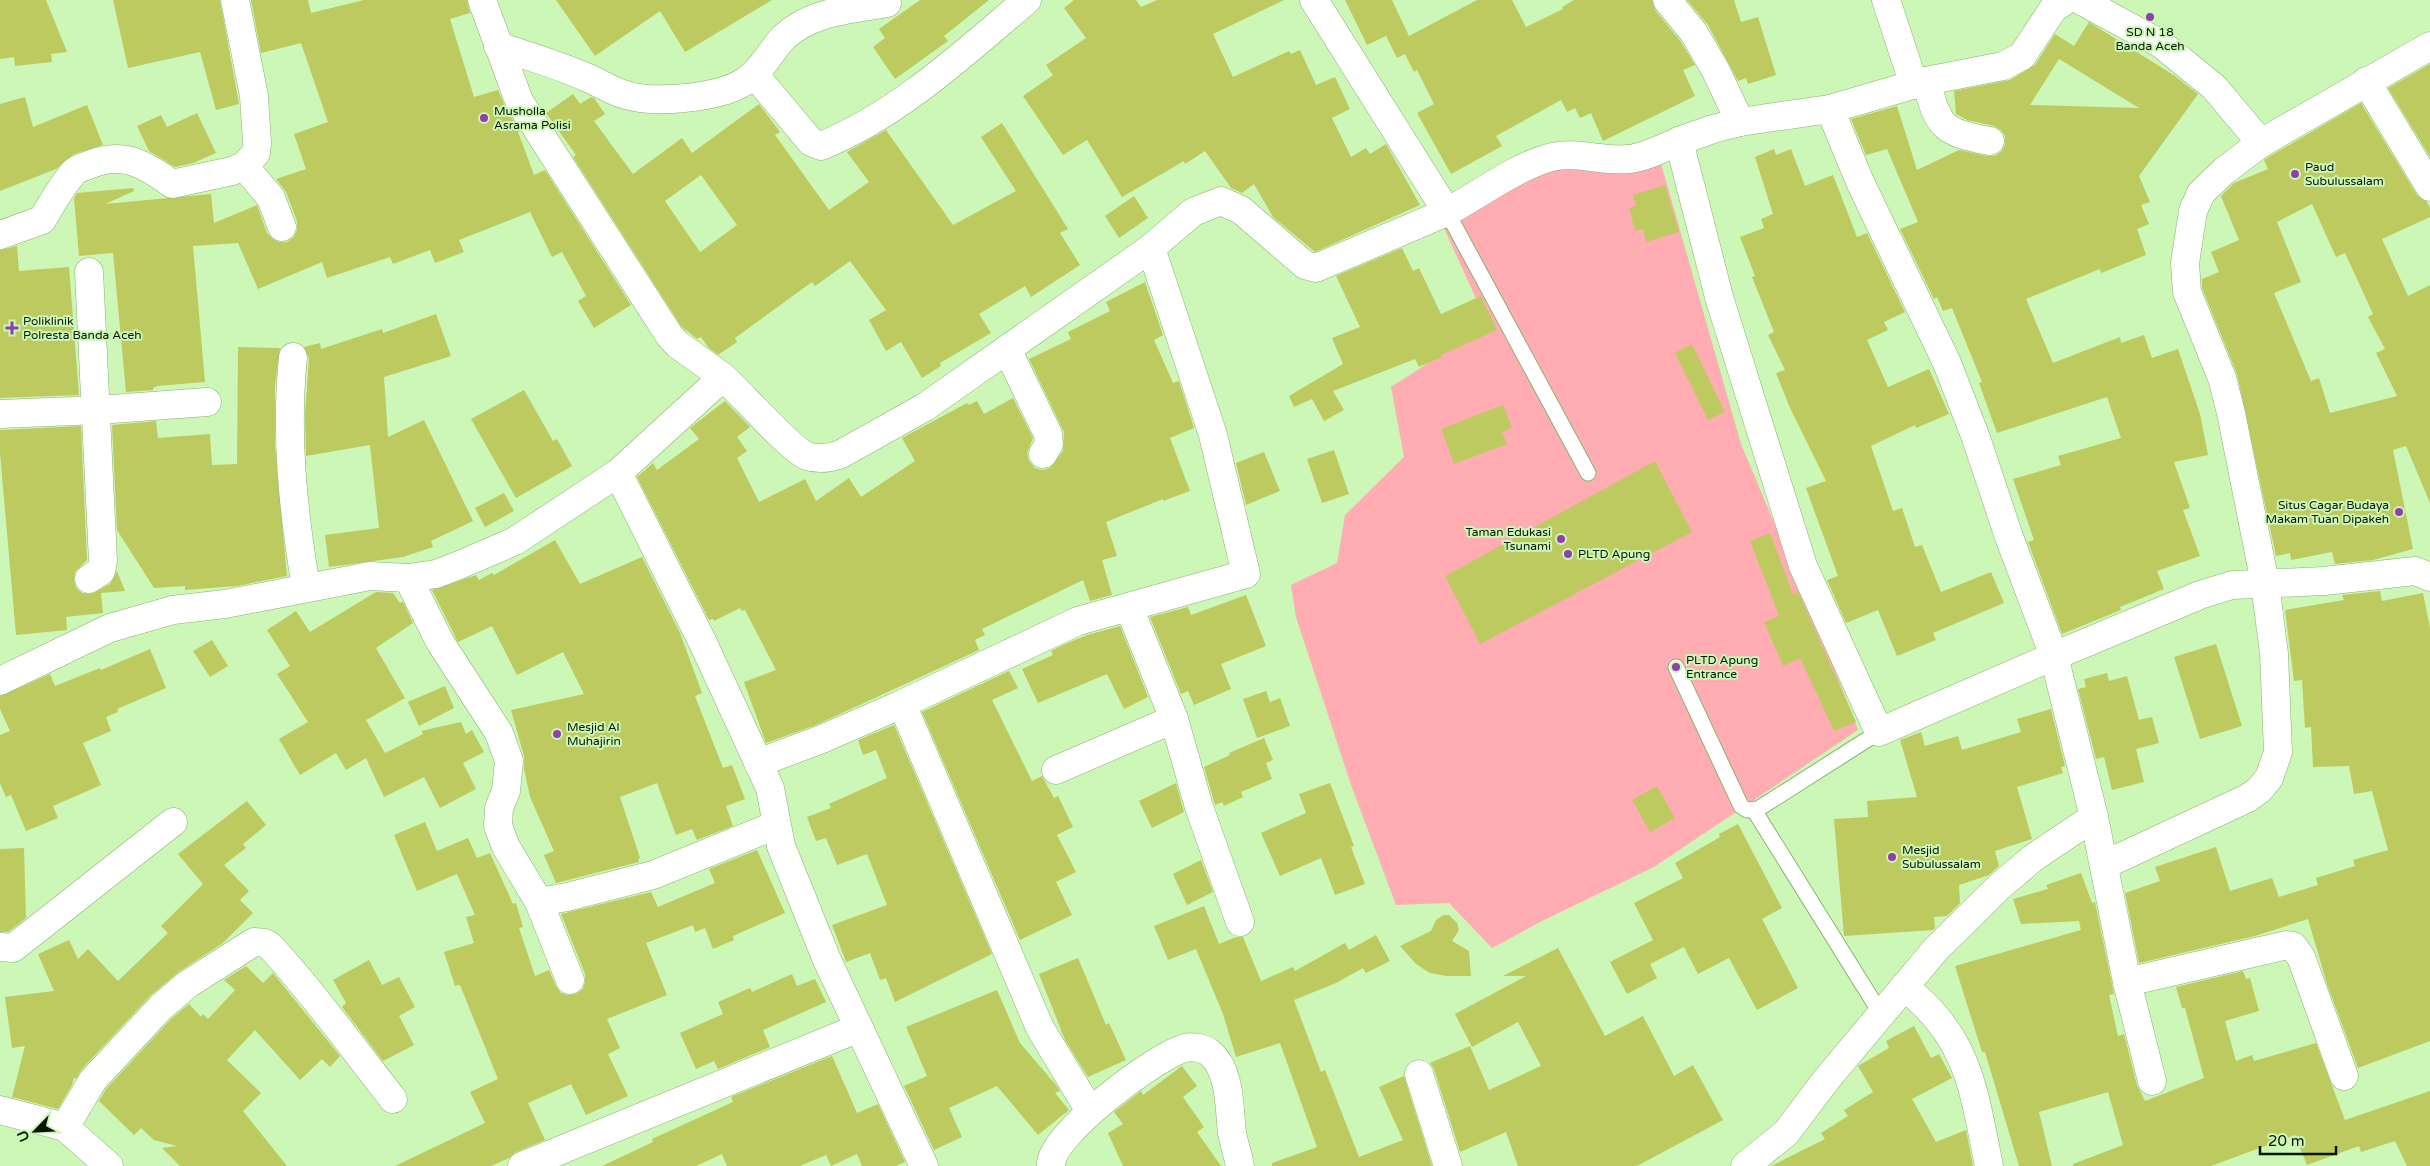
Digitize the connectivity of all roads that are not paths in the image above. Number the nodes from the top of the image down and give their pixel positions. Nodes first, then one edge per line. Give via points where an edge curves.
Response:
1 (235, 0) edge
2 (482, 0) edge
3 (1027, 0) edge
4 (1314, 0) edge
5 (1667, 0) edge
6 (1886, 0) edge
7 (2066, 0) edge
8 (2080, 0) edge
9 (886, 3) dead end
10 (498, 46) junction
11 (2430, 46) edge
12 (754, 74) junction
13 (2366, 81) junction
14 (1920, 83) junction
15 (1830, 110) junction
16 (1740, 122) junction
17 (1679, 141) junction
18 (1990, 141) dead end
19 (2261, 143) junction
20 (244, 166) junction
21 (2430, 187) edge
22 (1447, 212) junction
23 (282, 227) dead end
24 (0, 235) edge
25 (1150, 248) junction
26 (89, 272) dead end
27 (1007, 349) junction
28 (293, 358) dead end
29 (724, 377) junction
30 (207, 402) dead end
31 (98, 410) junction
32 (0, 414) edge
33 (1043, 454) dead end
34 (618, 473) junction
35 (1588, 474) dead end
36 (2430, 577) edge
37 (408, 578) junction
38 (89, 579) dead end
39 (2265, 583) junction
40 (306, 587) junction
41 (1130, 608) junction
42 (2054, 656) junction
43 (1676, 667) dead end
44 (0, 681) edge
45 (902, 704) junction
46 (1174, 719) junction
47 (1879, 732) junction
48 (758, 763) junction
49 (1056, 770) dead end
50 (1754, 810) junction
51 (2094, 817) junction
52 (172, 822) dead end
53 (776, 825) junction
54 (2104, 865) junction
55 (539, 902) junction
56 (1240, 922) dead end
57 (0, 947) edge
58 (570, 980) dead end
59 (2127, 982) junction
60 (1904, 987) junction
61 (1881, 1014) junction
62 (859, 1028) junction
63 (1419, 1074) dead end
64 (2344, 1076) dead end
65 (2152, 1081) dead end
66 (392, 1098) dead end
67 (0, 1110) edge
68 (1090, 1111) junction
69 (65, 1127) junction
70 (109, 1166) edge
71 (522, 1166) edge
72 (924, 1166) edge
73 (1052, 1166) edge
74 (1240, 1166) edge
75 (1448, 1166) edge
76 (1745, 1166) edge
77 (1989, 1166) edge

1 - 20 street via 254,96 257,143 256,153
2 - 10 street
3 - 12 street via 928,83 846,136 821,146 811,142
4 - 22 street
5 - 16 street via 1694,34
6 - 14 street
7 - 14 street via 2053,9 2022,56 2014,62
8 - 19 street via 2161,44 2214,86
9 - 12 street via 821,15 804,22 783,38
10 - 12 street via 587,77 626,96 662,99 723,92 744,83
10 - 29 street via 519,101 669,336
11 - 13 street
13 - 19 street
13 - 21 street
14 - 15 street
14 - 18 street via 1938,120 1945,127 1964,136
15 - 16 street
15 - 42 street via 1860,182 1946,363
16 - 17 street
17 - 22 street via 1630,159 1553,157 1529,165
17 - 47 street via 1719,297 1803,566
19 - 39 street via 2201,193 2193,211 2184,263 2187,292 2222,378 2231,413
20 - 23 street via 271,198
20 - 24 street via 172,184 146,165 122,158 98,161 75,170 42,220
22 - 25 street via 1316,268 1305,265 1240,210 1221,201 1194,212
22 - 35 lane
25 - 27 street
25 - 41 street via 1213,435 1246,574
26 - 31 street
27 - 29 street via 925,407 830,458 817,458 800,452
27 - 33 street via 1048,434 1049,444
28 - 40 street via 289,445 295,525
29 - 34 street
30 - 31 street
31 - 32 street
31 - 38 street via 103,561 101,571
34 - 37 street via 515,541 436,574
34 - 48 street via 695,626
36 - 39 street via 2415,571 2324,581
37 - 40 street via 370,576
37 - 55 street via 440,642 499,733 509,761 506,791 498,808 498,826 506,847
39 - 42 street via 2232,586 2200,595
39 - 54 street via 2274,654 2278,752 2269,778 2248,798
40 - 44 street via 225,604 172,610 110,628
41 - 45 street via 1078,621
41 - 46 street
42 - 47 street
42 - 51 street
43 - 50 lane via 1741,806
45 - 48 street via 822,740
45 - 68 street via 1040,1028
46 - 49 street
46 - 56 street via 1199,807
47 - 50 lane
48 - 53 street via 774,804
50 - 61 lane
51 - 54 street
51 - 60 street via 2033,858 2000,886
52 - 57 street via 12,948
53 - 55 street via 653,875
53 - 62 street via 781,846 827,960
54 - 59 street
55 - 58 street
59 - 64 street via 2293,946 2301,956
59 - 65 street
60 - 61 street
60 - 77 street via 1939,1019 1958,1048 1972,1081
61 - 76 street via 1786,1134
62 - 71 street
62 - 72 street
63 - 75 street
66 - 69 street via 292,970 270,946 254,942 188,984 161,1007 93,1080
67 - 69 street
68 - 73 street via 1055,1151
68 - 74 street via 1129,1080 1176,1051 1194,1046 1210,1053 1225,1078 1232,1134
69 - 70 street

